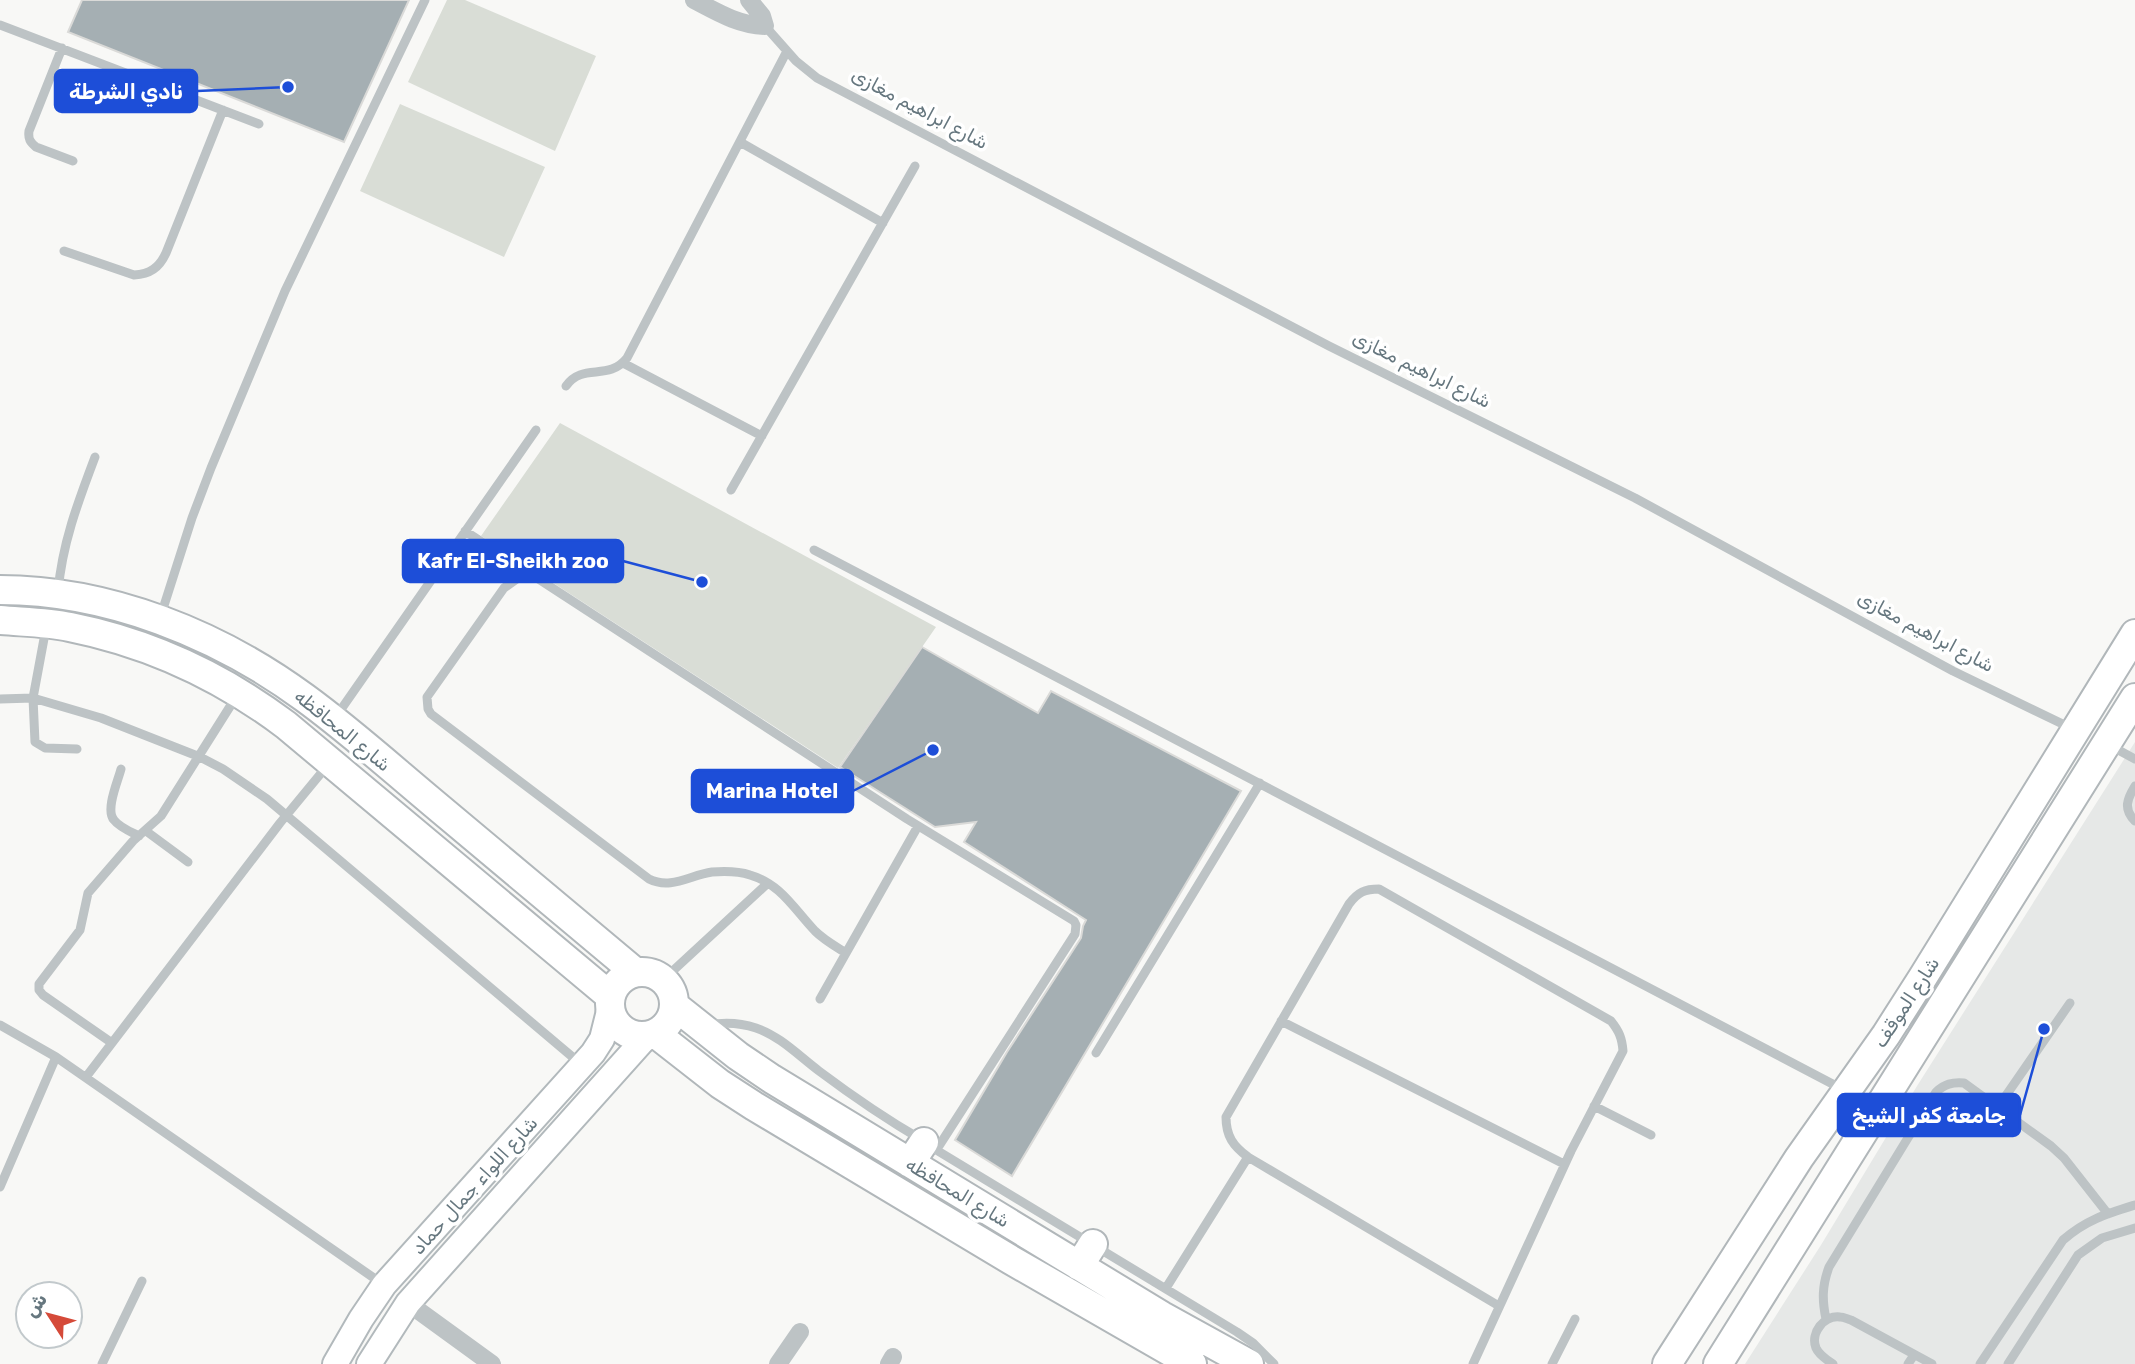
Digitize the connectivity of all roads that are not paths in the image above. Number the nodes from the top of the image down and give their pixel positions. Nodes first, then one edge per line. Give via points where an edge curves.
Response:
1 (425, 0) edge
2 (694, 0) edge
3 (749, 0) edge
4 (0, 24) edge
5 (765, 26) junction
6 (62, 48) junction
7 (788, 51) junction
8 (223, 110) junction
9 (259, 124) dead end
10 (740, 142) junction
11 (73, 161) dead end
12 (915, 166) dead end
13 (883, 223) junction
14 (64, 251) dead end
15 (623, 363) junction
16 (566, 386) dead end
17 (536, 429) dead end
18 (762, 436) junction
19 (95, 457) dead end
20 (731, 490) dead end
21 (465, 531) junction
22 (814, 550) dead end
23 (535, 577) junction
24 (0, 590) edge
25 (58, 594) junction
26 (0, 620) edge
27 (159, 621) junction
28 (46, 623) junction
29 (2135, 634) edge
30 (240, 691) junction
31 (33, 698) junction
32 (2135, 698) edge
33 (0, 699) edge
34 (334, 720) junction
35 (2076, 730) junction
36 (2106, 743) junction
37 (77, 749) dead end
38 (200, 757) junction
39 (2135, 759) edge
40 (330, 762) junction
41 (121, 769) dead end
42 (1260, 783) junction
43 (2135, 786) edge
44 (286, 815) junction
45 (2135, 821) edge
46 (918, 826) junction
47 (143, 834) junction
48 (188, 862) dead end
49 (768, 883) junction
50 (846, 953) junction
51 (635, 972) junction
52 (1923, 977) junction
53 (664, 979) junction
54 (1950, 992) junction
55 (820, 999) dead end
56 (610, 1002) junction
57 (2070, 1003) dead end
58 (675, 1006) junction
59 (1281, 1021) junction
60 (0, 1025) edge
61 (652, 1035) junction
62 (112, 1043) junction
63 (1096, 1053) dead end
64 (56, 1056) junction
65 (583, 1066) junction
66 (86, 1077) junction
67 (1846, 1091) junction
68 (1594, 1106) junction
69 (1998, 1107) junction
70 (527, 1127) junction
71 (1651, 1135) dead end
72 (549, 1146) junction
73 (924, 1151) junction
74 (1248, 1157) junction
75 (1564, 1164) junction
76 (0, 1187) edge
77 (2135, 1205) edge
78 (2108, 1214) junction
79 (2135, 1228) edge
80 (1086, 1255) junction
81 (142, 1281) dead end
82 (384, 1285) junction
83 (1166, 1289) junction
84 (408, 1303) junction
85 (1499, 1306) junction
86 (1575, 1319) dead end
87 (1826, 1320) junction
88 (800, 1332) dead end
89 (1914, 1355) junction
90 (102, 1364) edge
91 (335, 1364) edge
92 (369, 1364) edge
93 (492, 1364) edge
94 (778, 1364) edge
95 (1192, 1364) edge
96 (1249, 1364) edge
97 (1274, 1364) edge
98 (1473, 1364) edge
99 (1552, 1364) edge
100 (1667, 1364) edge
101 (1718, 1364) edge
102 (1833, 1364) edge
103 (1908, 1364) edge
104 (1932, 1364) edge
105 (1980, 1364) edge
106 (2008, 1364) edge

1 - 27 lane via 285,291 206,481
2 - 5 street via 744,24
3 - 5 street, شارع ابراهيم مغازى
4 - 6 lane
5 - 7 lane, شارع ابراهيم مغازى
6 - 8 lane
6 - 11 lane via 28,137 36,147
7 - 10 lane
7 - 35 lane, شارع ابراهيم مغازى via 806,70 829,84 1329,346 1635,498 1953,671
8 - 9 lane
8 - 14 lane via 166,253 154,270 134,275
10 - 13 lane
10 - 15 lane
12 - 13 lane
13 - 18 lane
15 - 16 lane via 606,372 580,373
15 - 18 lane
17 - 21 lane
18 - 20 lane
19 - 25 lane via 66,540
21 - 23 lane
21 - 34 lane
22 - 42 lane
23 - 46 lane
23 - 49 lane via 518,578 504,588 427,697 431,714 656,882 730,872
24 - 25 main road, شارع المحافظه
25 - 27 main road, شارع المحافظه
26 - 28 main road, شارع المحافظه
27 - 34 main road, شارع المحافظه via 223,647
28 - 30 main road, شارع المحافظه via 142,646
28 - 31 lane
29 - 35 main road, شارع الموقف
30 - 38 lane
30 - 40 main road, شارع المحافظه
31 - 33 lane
31 - 37 lane via 35,742 46,748
31 - 38 lane via 101,718
32 - 36 main road, شارع الموقف
34 - 51 main road, شارع المحافظه
35 - 52 main road, شارع الموقف
36 - 39 lane
36 - 54 main road, شارع الموقف
38 - 44 lane via 246,783
38 - 47 lane via 161,816
40 - 44 lane
40 - 56 main road, شارع المحافظه
41 - 47 lane via 110,815 115,822
42 - 63 lane
42 - 67 lane
43 - 45 lane via 2126,807
44 - 62 lane
44 - 65 lane
46 - 50 lane
46 - 73 lane via 1071,918 1076,930
47 - 48 lane
47 - 62 lane via 88,893 80,930 39,984 43,995
49 - 50 lane via 785,894 819,935
49 - 53 lane
50 - 55 lane
51 - 53 main road
51 - 56 main road via 620,981
52 - 54 main road
52 - 67 main road, شارع الموقف
53 - 58 main road
54 - 101 main road, شارع الموقف
56 - 61 main road via 612,1017 626,1033
56 - 65 main road, شارع اللواء جمال حماد via 601,1039
57 - 69 lane
58 - 61 main road via 666,1027
58 - 73 main road, شارع المحافظه via 772,1079
59 - 68 lane via 1356,894 1379,889 1611,1021 1623,1051
59 - 74 lane via 1226,1117 1231,1141
59 - 75 lane
60 - 64 lane
61 - 72 main road, شارع اللواء جمال حماد
61 - 95 main road, شارع المحافظه via 754,1106
62 - 66 lane
64 - 66 lane
64 - 76 lane
65 - 70 main road, شارع اللواء جمال حماد
66 - 82 lane
67 - 100 main road, شارع الموقف
68 - 71 lane
68 - 75 lane
69 - 78 lane via 2064,1158
69 - 87 lane via 1964,1083 1954,1082 1936,1091 1829,1267 1822,1295
70 - 72 main road
70 - 82 main road, شارع اللواء جمال حماد
72 - 84 main road, شارع اللواء جمال حماد
73 - 80 main road, شارع المحافظه
74 - 83 lane
74 - 85 lane
75 - 85 lane
77 - 78 lane
78 - 105 lane via 2063,1240
79 - 106 lane via 2102,1238 2078,1255
80 - 83 lane
80 - 96 main road, شارع المحافظه via 1162,1316
81 - 90 lane
82 - 91 main road, شارع اللواء جمال حماد
83 - 97 lane via 1253,1343
84 - 92 main road, شارع اللواء جمال حماد
84 - 93 street
85 - 98 lane
86 - 99 lane
87 - 89 lane via 1839,1316 1851,1320
87 - 102 lane via 1818,1327 1816,1347
88 - 94 street
89 - 103 lane
89 - 104 lane

